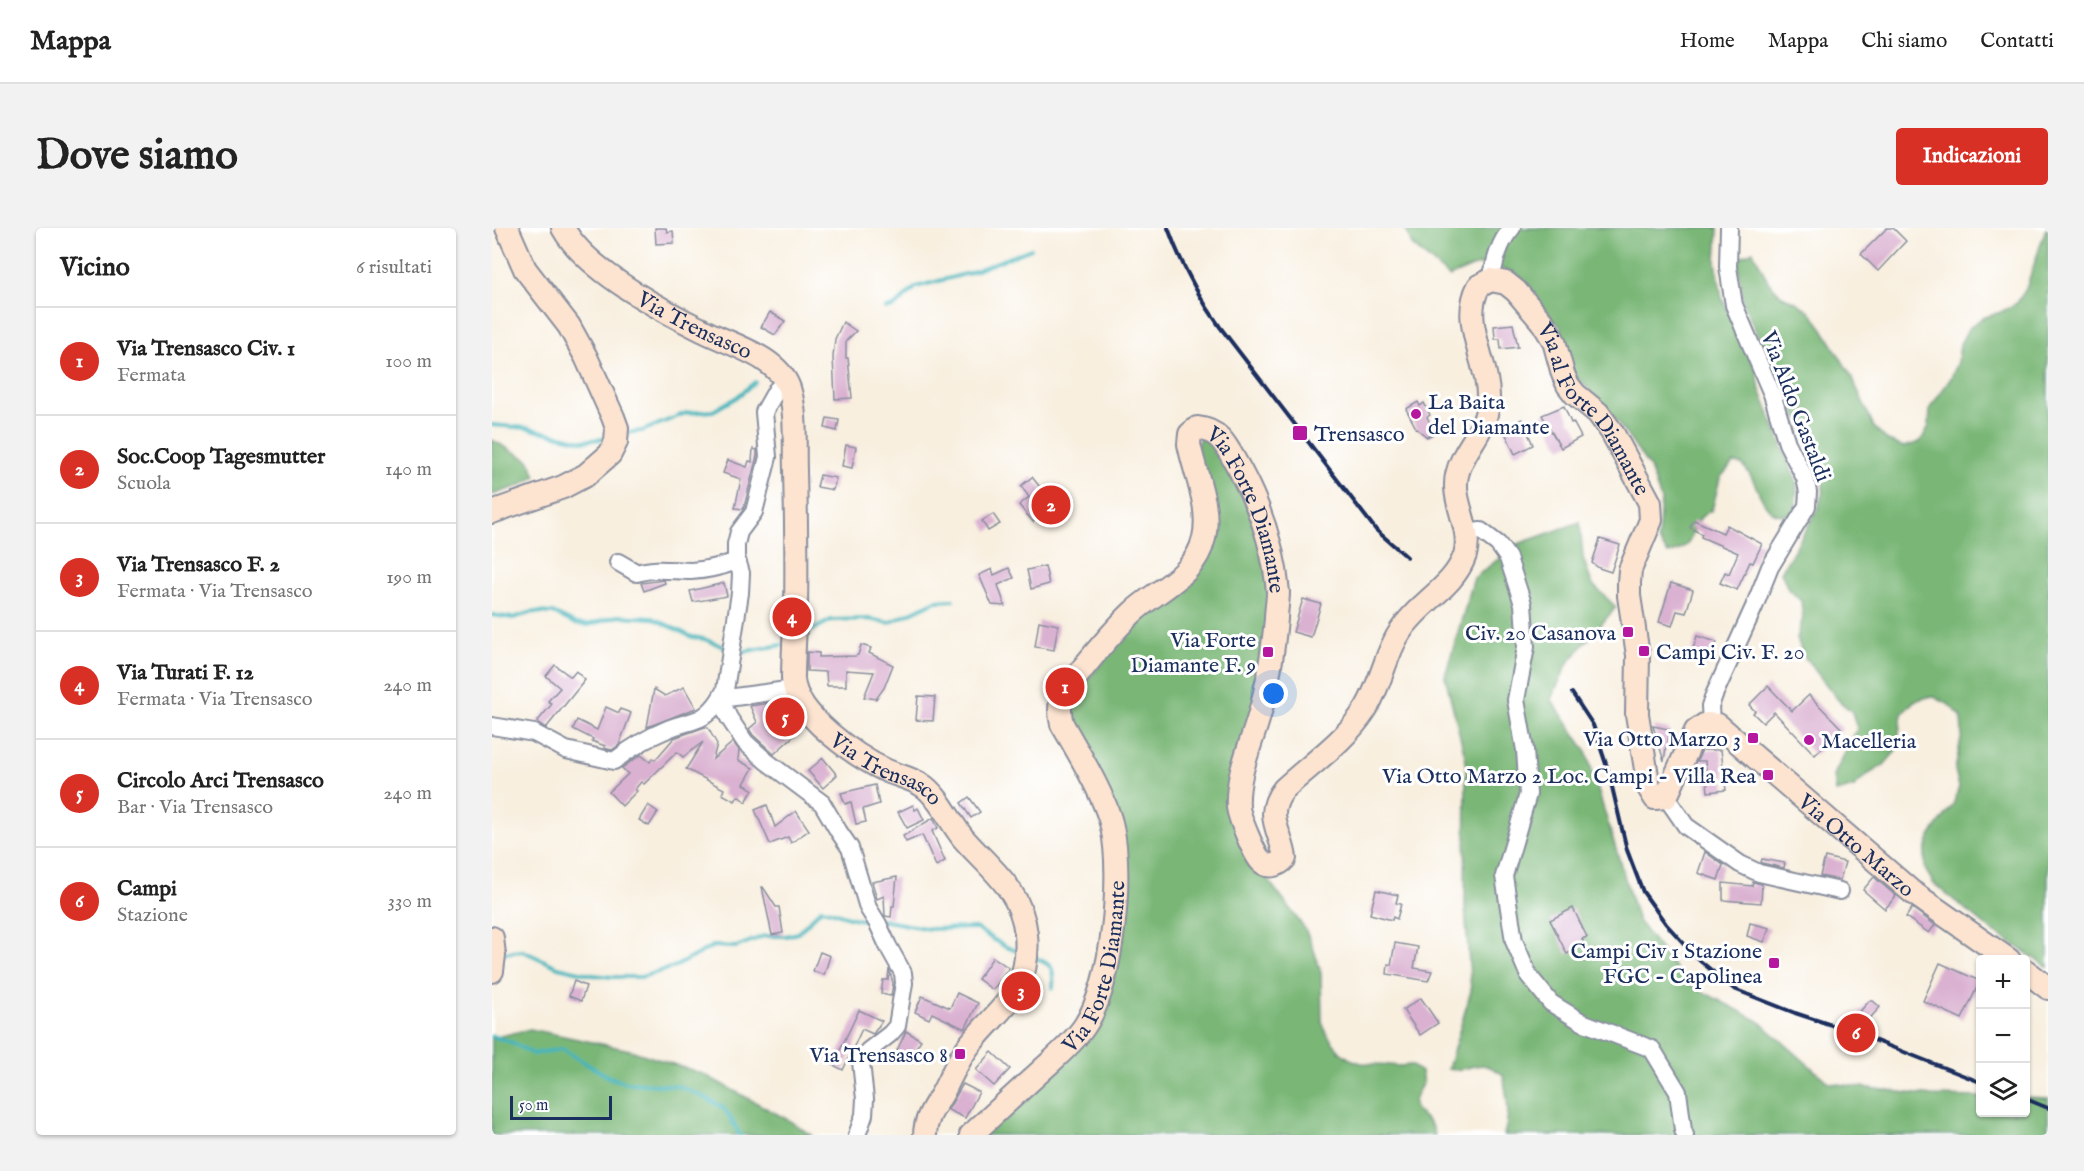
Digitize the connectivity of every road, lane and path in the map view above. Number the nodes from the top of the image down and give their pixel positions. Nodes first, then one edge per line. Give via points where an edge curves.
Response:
1 (507, 228) edge
2 (562, 228) edge
3 (1512, 228) edge
4 (1729, 228) edge
5 (1491, 280) junction
6 (777, 389) dead end
7 (492, 512) edge
8 (1466, 533) junction
9 (736, 557) junction
10 (618, 562) dead end
11 (794, 689) junction
12 (720, 699) junction
13 (1711, 723) junction
14 (492, 726) edge
15 (1666, 797) junction
16 (1840, 891) dead end
17 (492, 938) edge
18 (2002, 955) edge
19 (492, 971) edge
20 (2030, 975) edge
21 (2048, 988) edge
22 (857, 1135) edge
23 (925, 1135) edge
24 (971, 1135) edge
25 (1685, 1135) edge

1 - 7 main road via 525,269 586,357 617,428 610,454 586,475
2 - 11 main road, Via Trensasco via 582,254 606,272 678,318 762,359 788,387 793,410 796,523
3 - 5 street via 1495,259
4 - 13 street, Via Aldo Gastaldi via 1728,267 1734,305 1769,384 1787,443 1808,492 1807,506 1770,567 1714,695
5 - 8 main road via 1479,286 1472,307 1488,400 1482,429 1461,460 1456,476
5 - 15 main road, Via al Forte Diamante via 1511,286 1550,332 1568,385 1612,432 1650,503 1651,520 1630,570 1629,596 1638,656 1637,714 1649,788 1655,798
6 - 9 street via 764,412 768,457 754,512 739,532
8 - 24 main road, Via Forte Diamante via 1459,568 1408,621 1391,649 1366,709 1350,730 1277,798 1273,812 1285,858 1270,866 1261,861 1238,809 1239,784 1273,654 1278,593 1269,538 1223,441 1212,430 1197,428 1190,434 1205,512 1204,538 1196,558 1184,575 1132,613 1065,693 1060,706 1062,724 1106,808 1115,844 1113,928 1095,1006 1064,1050
8 - 25 street via 1481,531 1498,544 1509,558 1523,604 1526,647 1516,700 1528,794 1504,876 1514,941 1529,976 1551,1003 1582,1022 1652,1049 1678,1092
9 - 10 street via 734,562 717,568 692,571 653,569 637,573
9 - 12 street via 741,573 740,593 725,690
11 - 12 street
11 - 23 main road, Via Trensasco via 806,709 858,755 916,782 931,794 963,838 1005,882 1023,920 1026,966 1020,983 1010,1000 970,1044 930,1114
12 - 14 street via 702,719 637,743 614,761 566,750 534,733
12 - 22 street via 745,742 822,802 850,848 868,908 903,973 897,1026 867,1051 861,1062 866,1099
13 - 15 main road via 1696,731
13 - 18 main road, Via Otto Marzo via 1722,728 1912,892
15 - 16 street via 1686,826 1740,864 1759,873
17 - 19 main road
20 - 21 main road

